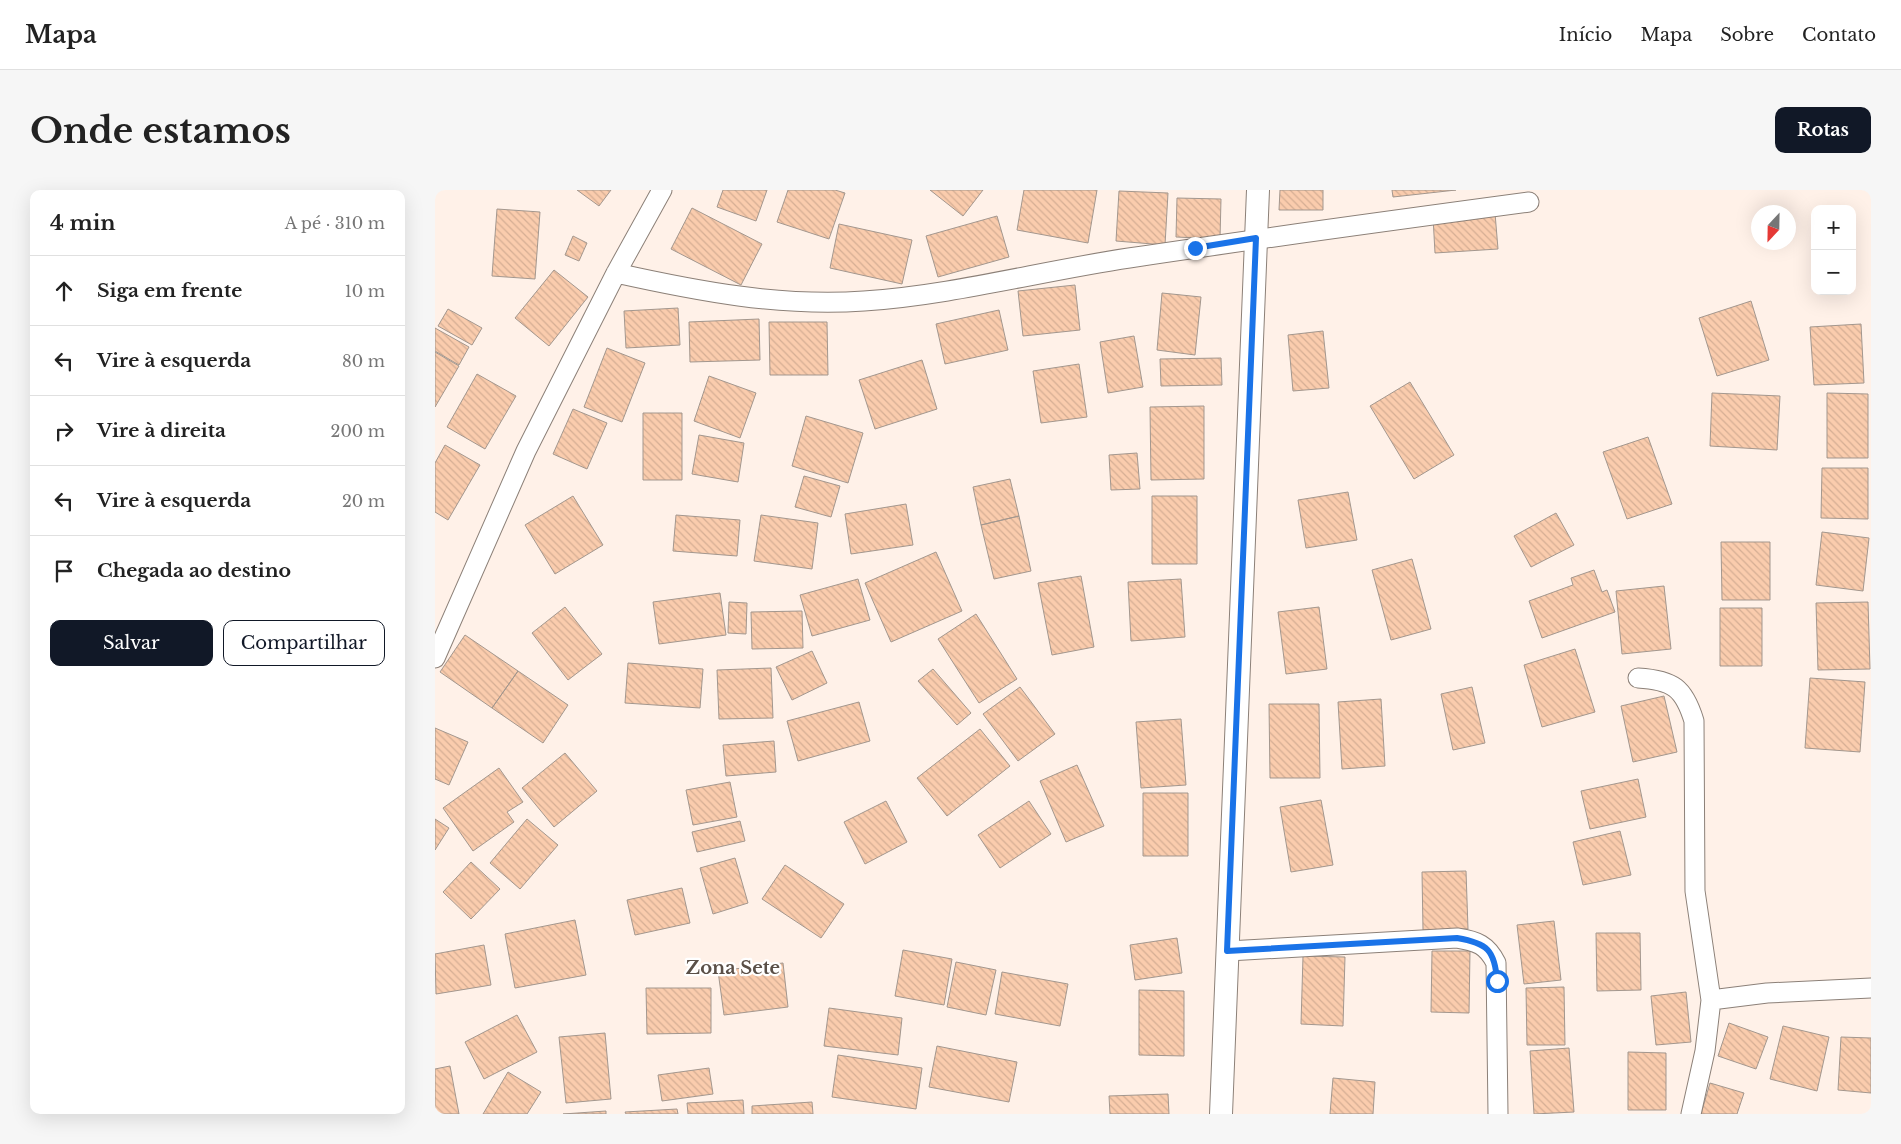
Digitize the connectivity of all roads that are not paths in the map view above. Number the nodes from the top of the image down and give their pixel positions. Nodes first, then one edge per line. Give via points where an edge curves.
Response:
1 (663, 190) edge
2 (1258, 190) edge
3 (1529, 202) dead end
4 (1256, 238) junction
5 (616, 273) junction
6 (435, 658) edge
7 (1638, 678) dead end
8 (1227, 951) junction
9 (1871, 988) edge
10 (1711, 1000) junction
11 (1221, 1114) edge
12 (1498, 1114) edge
13 (1691, 1114) edge

1 - 5 street
2 - 4 street
3 - 4 street
4 - 5 street via 940,292 863,302 753,298 691,290
4 - 8 street
5 - 6 street via 526,452
7 - 10 street via 1675,686 1688,701 1693,721 1695,891
8 - 11 street
8 - 12 street via 1457,938 1477,941 1490,950 1496,963
9 - 10 street via 1767,993
10 - 13 street via 1705,1051

